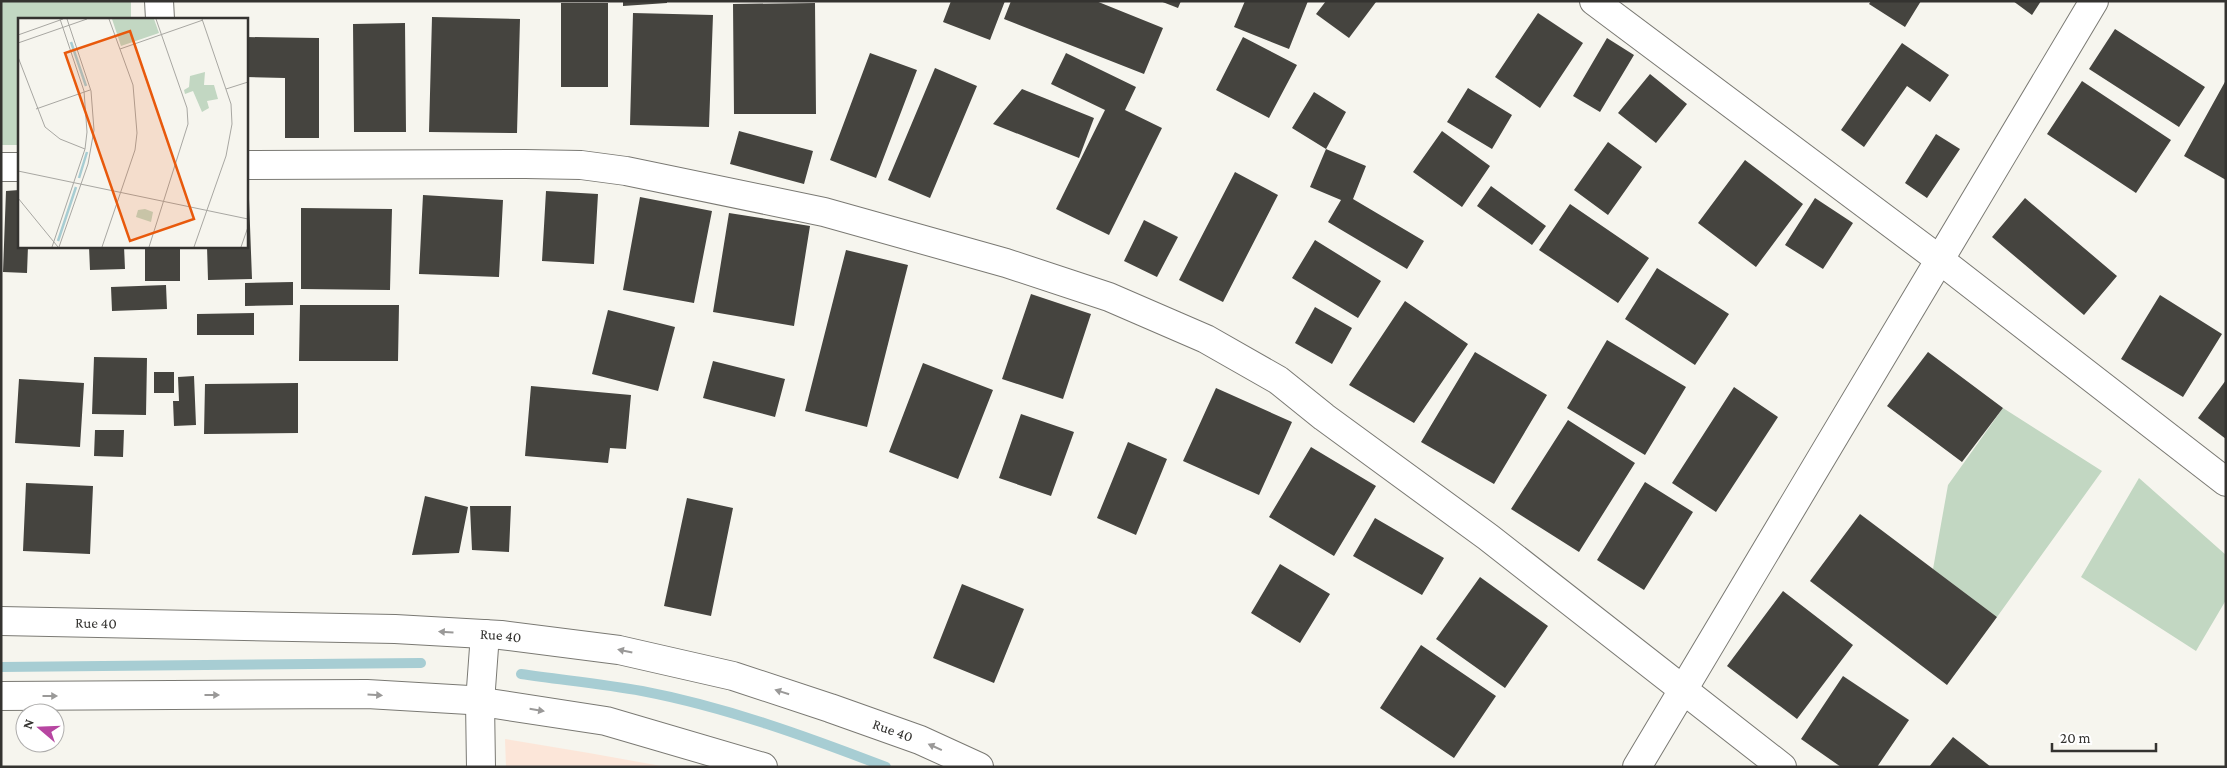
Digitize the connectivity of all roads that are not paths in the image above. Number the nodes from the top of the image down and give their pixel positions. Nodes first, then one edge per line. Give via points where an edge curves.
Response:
1 (159, 1) edge
2 (1594, 1) edge
3 (2094, 1) edge
4 (160, 18) edge
5 (248, 165) edge
6 (18, 167) edge
7 (1, 168) edge
8 (1940, 260) junction
9 (2226, 482) edge
10 (1, 621) edge
11 (485, 634) junction
12 (1683, 689) junction
13 (1, 696) edge
14 (480, 702) junction
15 (481, 767) edge
16 (763, 767) edge
17 (979, 767) edge
18 (1637, 767) edge
19 (1782, 767) edge

1 - 4 street
2 - 8 street
3 - 8 street
5 - 12 street via 525,164 626,170 824,212 1006,263 1109,297 1206,339 1278,380 1496,543
6 - 7 street
8 - 9 street
8 - 12 street
11 -> 10 street, Rue 40 via 395,629
11 - 14 street
17 -> 11 street, Rue 40 via 920,740 733,676 619,650
12 - 18 street
12 - 19 street
13 -> 14 street via 367,694
14 - 15 street
14 -> 16 street via 606,721

